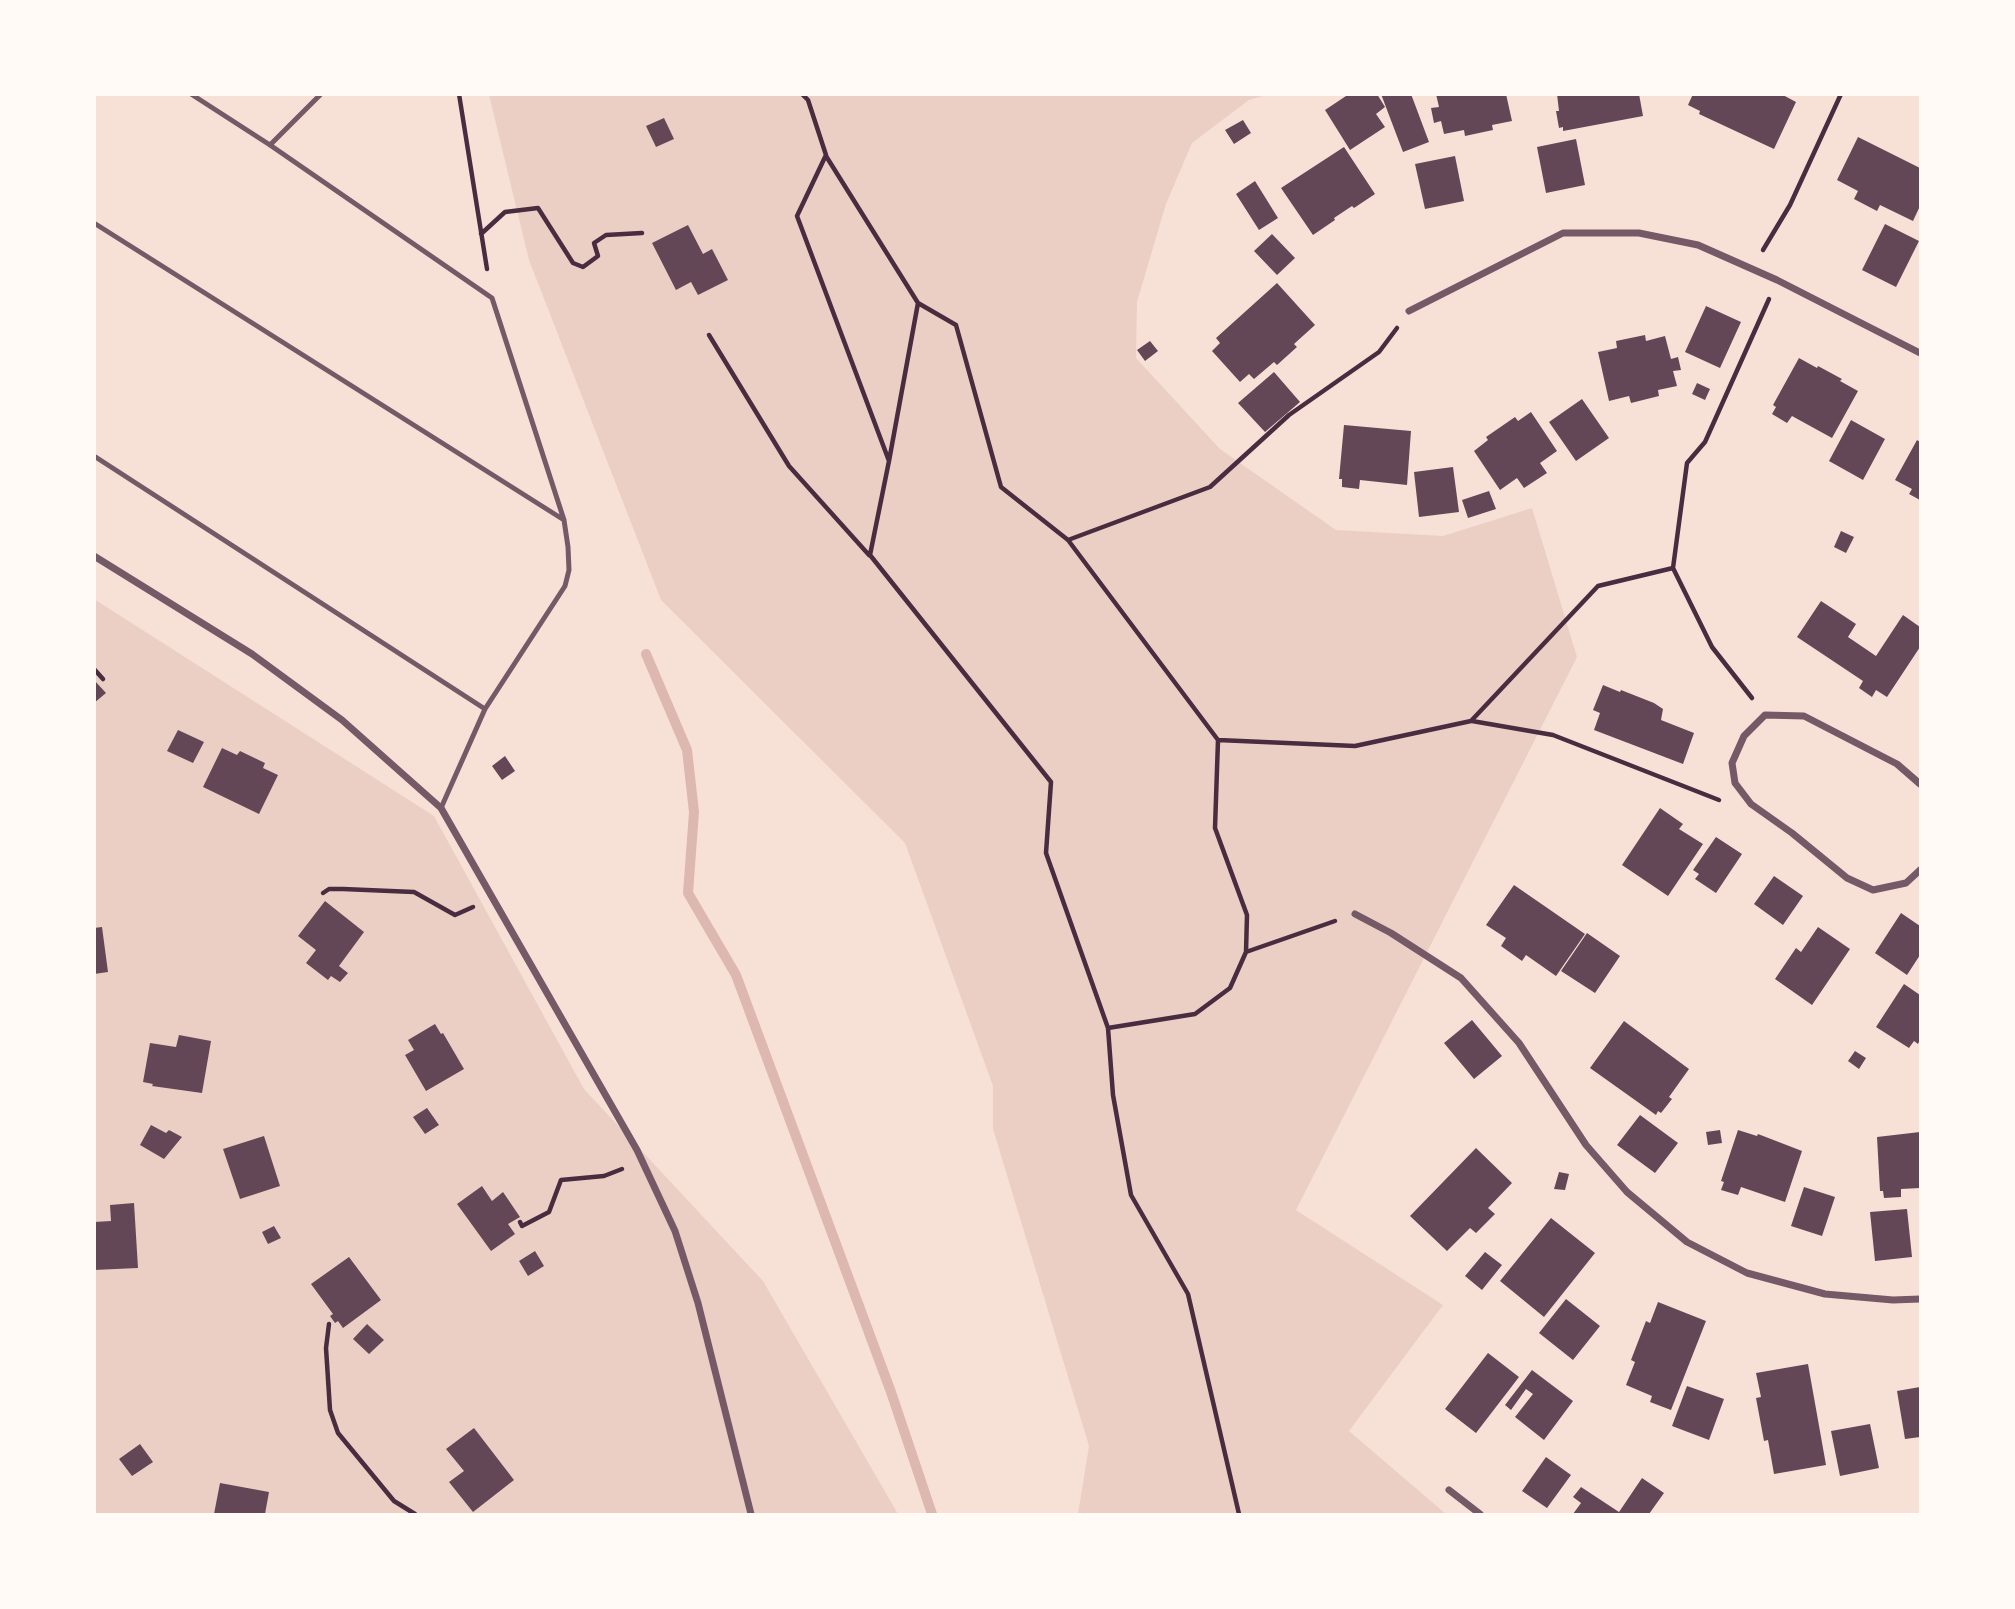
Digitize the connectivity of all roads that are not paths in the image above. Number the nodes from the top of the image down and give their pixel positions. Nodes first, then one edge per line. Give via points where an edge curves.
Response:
1 (191, 94) edge
2 (320, 94) edge
3 (270, 145) junction
4 (94, 223) edge
5 (1409, 311) road end
6 (1920, 354) edge
7 (94, 456) edge
8 (564, 520) junction
9 (94, 556) edge
10 (485, 709) junction
11 (1920, 784) edge
12 (441, 808) junction
13 (1920, 870) edge
14 (1355, 914) road end
15 (1920, 1299) edge
16 (1449, 1490) dead end
17 (751, 1514) edge
18 (1480, 1514) edge

1 - 3 lane
2 - 3 lane
3 - 8 lane via 492,298
4 - 8 lane
5 - 6 street via 1563,233 1639,233 1698,245
7 - 10 lane
8 - 10 lane via 569,570 565,586
9 - 12 street via 263,662 342,720
10 - 12 lane
11 - 13 street via 1897,764 1804,716 1765,715 1744,736 1732,763 1735,783 1751,804 1847,878 1873,890 1906,883
12 - 17 street via 637,1150 675,1231 698,1303
14 - 15 street via 1461,978 1519,1043 1586,1145 1627,1192 1688,1242 1747,1273 1825,1294
16 - 18 street

